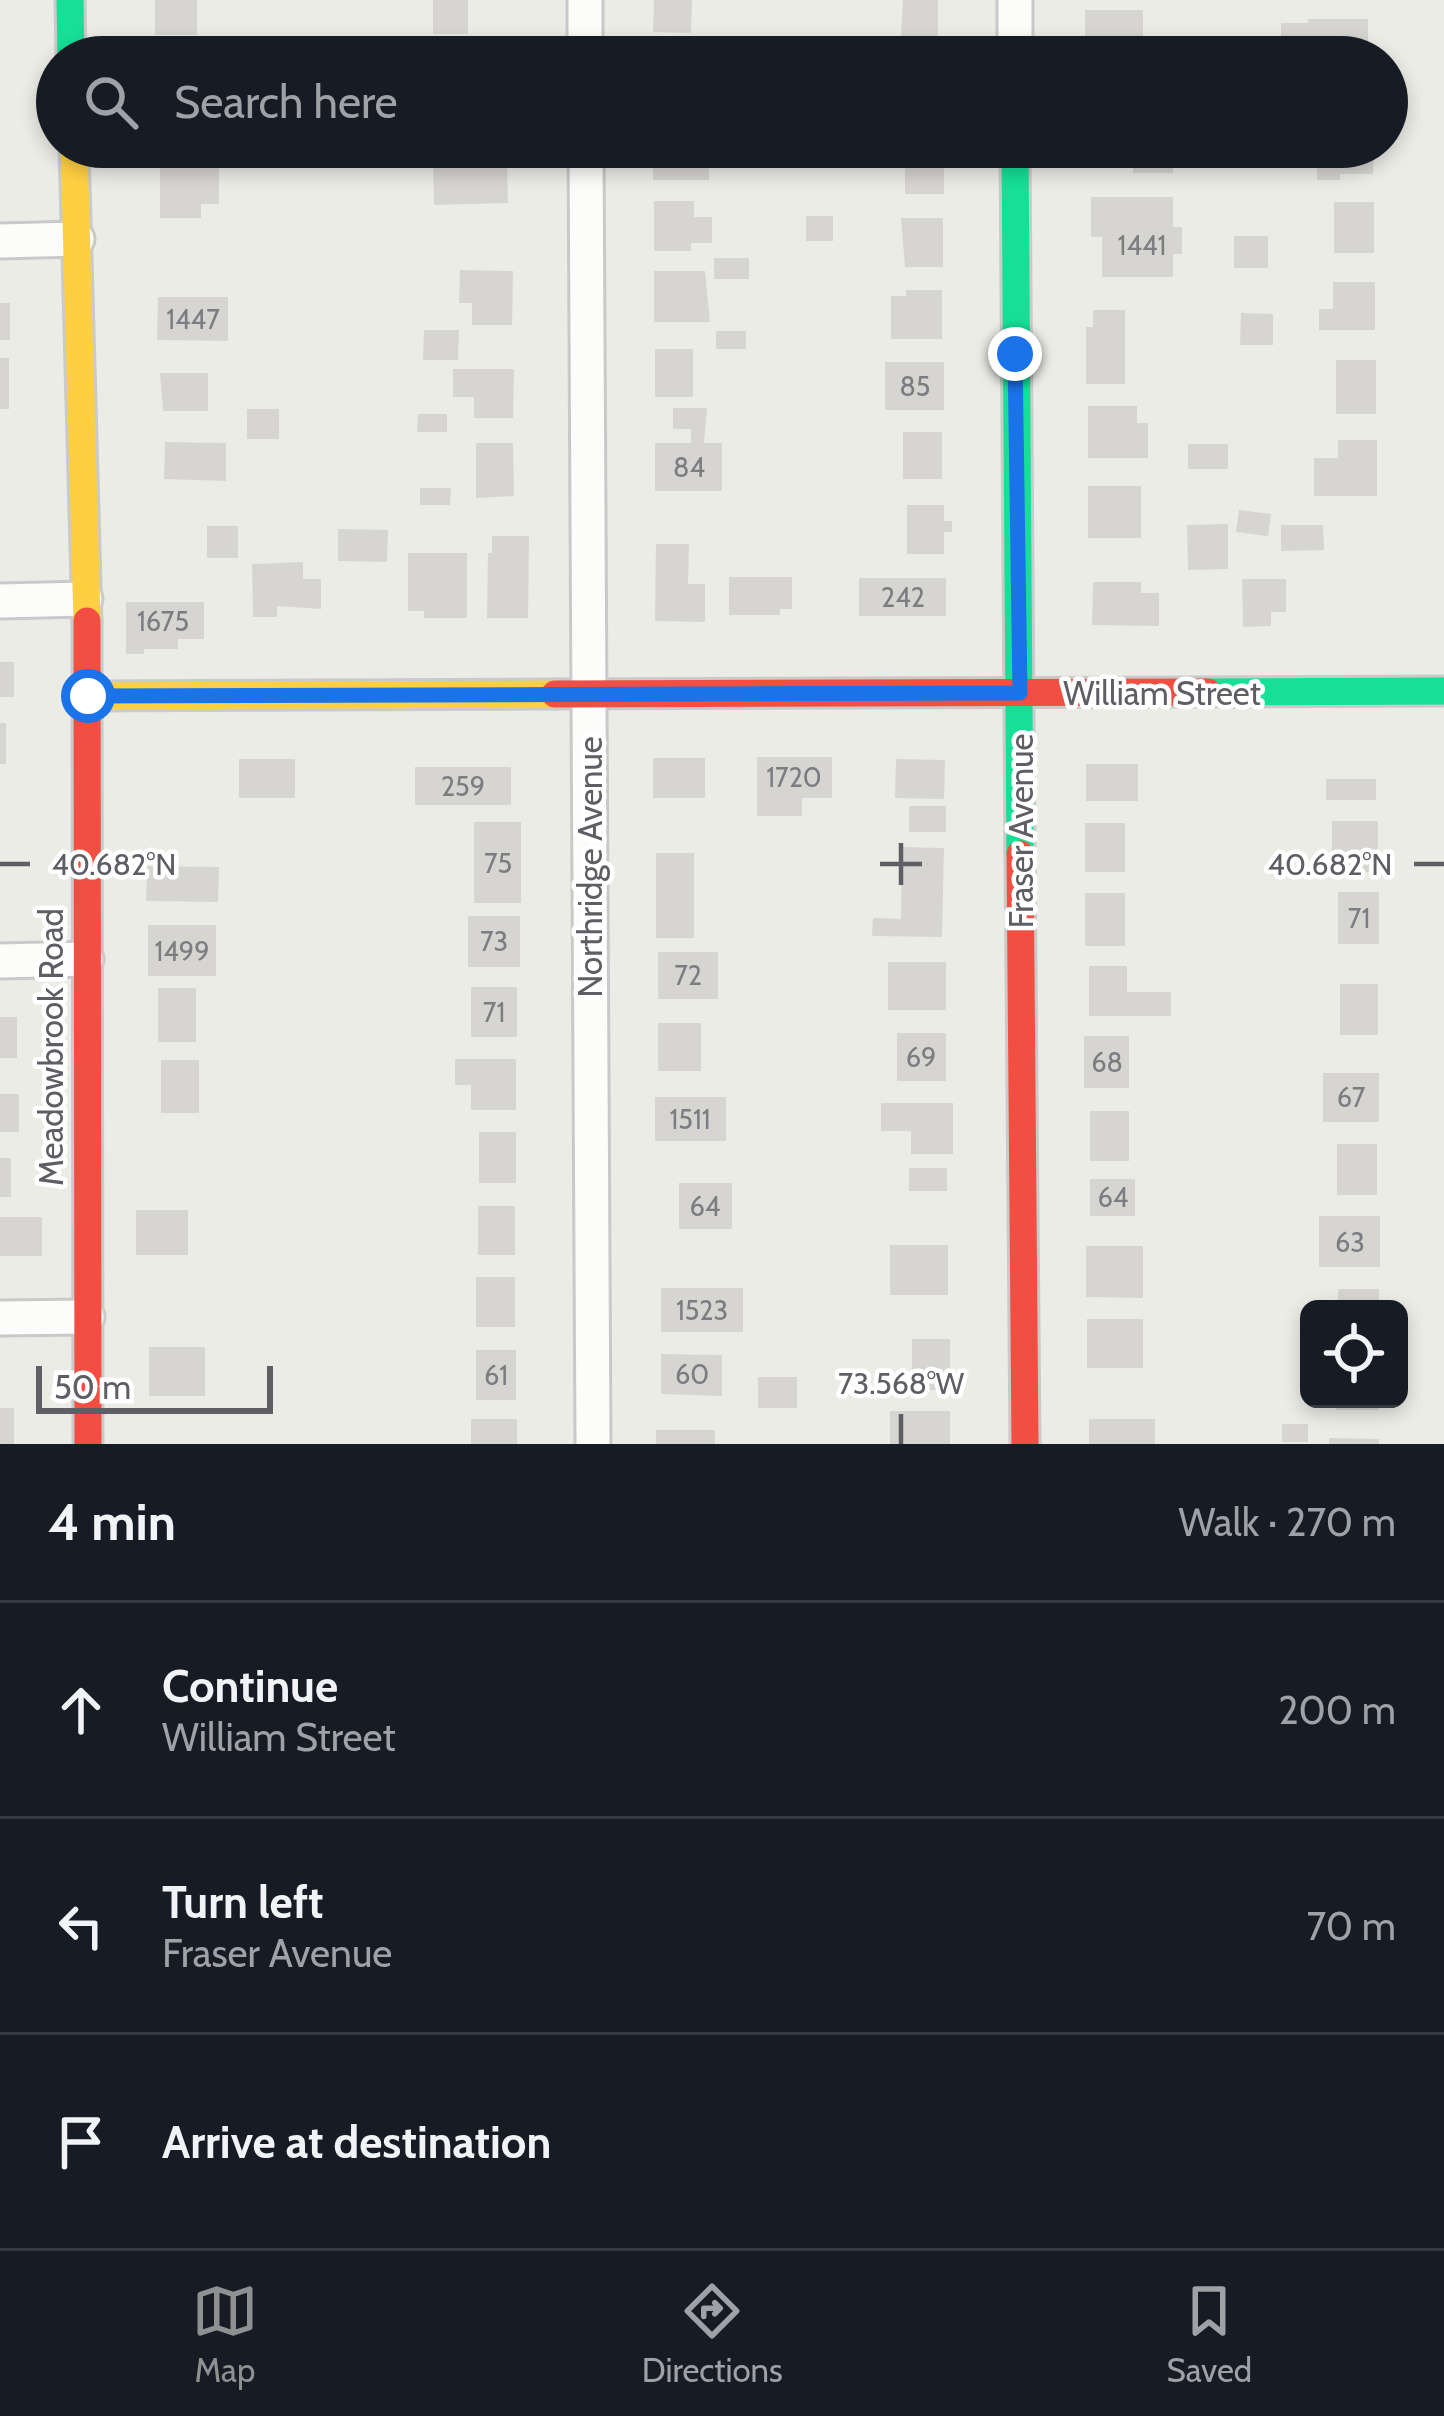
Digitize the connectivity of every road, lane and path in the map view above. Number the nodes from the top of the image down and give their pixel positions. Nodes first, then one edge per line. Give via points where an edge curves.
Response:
1 (70, 0) edge
2 (585, 0) edge
3 (1015, 0) edge
4 (71, 36) edge
5 (586, 36) edge
6 (1015, 36) edge
7 (74, 168) edge
8 (586, 168) edge
9 (1015, 168) edge
10 (76, 239) junction
11 (0, 241) edge
12 (85, 598) junction
13 (0, 601) edge
14 (1444, 691) edge
15 (1020, 693) junction
16 (589, 694) junction
17 (88, 696) junction
18 (86, 959) junction
19 (0, 961) edge
20 (87, 1317) junction
21 (0, 1318) edge
22 (88, 1444) edge
23 (592, 1444) edge
24 (1025, 1444) edge

1 - 4 street
2 - 5 street
3 - 6 street
7 - 10 street, Meadowbrook Road
8 - 16 street, Northridge Avenue
9 - 15 street, Fraser Avenue
10 - 11 street
10 - 12 street, Meadowbrook Road
12 - 13 street
12 - 17 street, Meadowbrook Road
14 - 15 street, William Street
15 - 16 street, William Street
15 - 24 street, Fraser Avenue
16 - 17 street, William Street
16 - 23 street, Northridge Avenue
17 - 18 street, Meadowbrook Road
18 - 19 street
18 - 20 street, Meadowbrook Road
20 - 21 street
20 - 22 street, Meadowbrook Road

